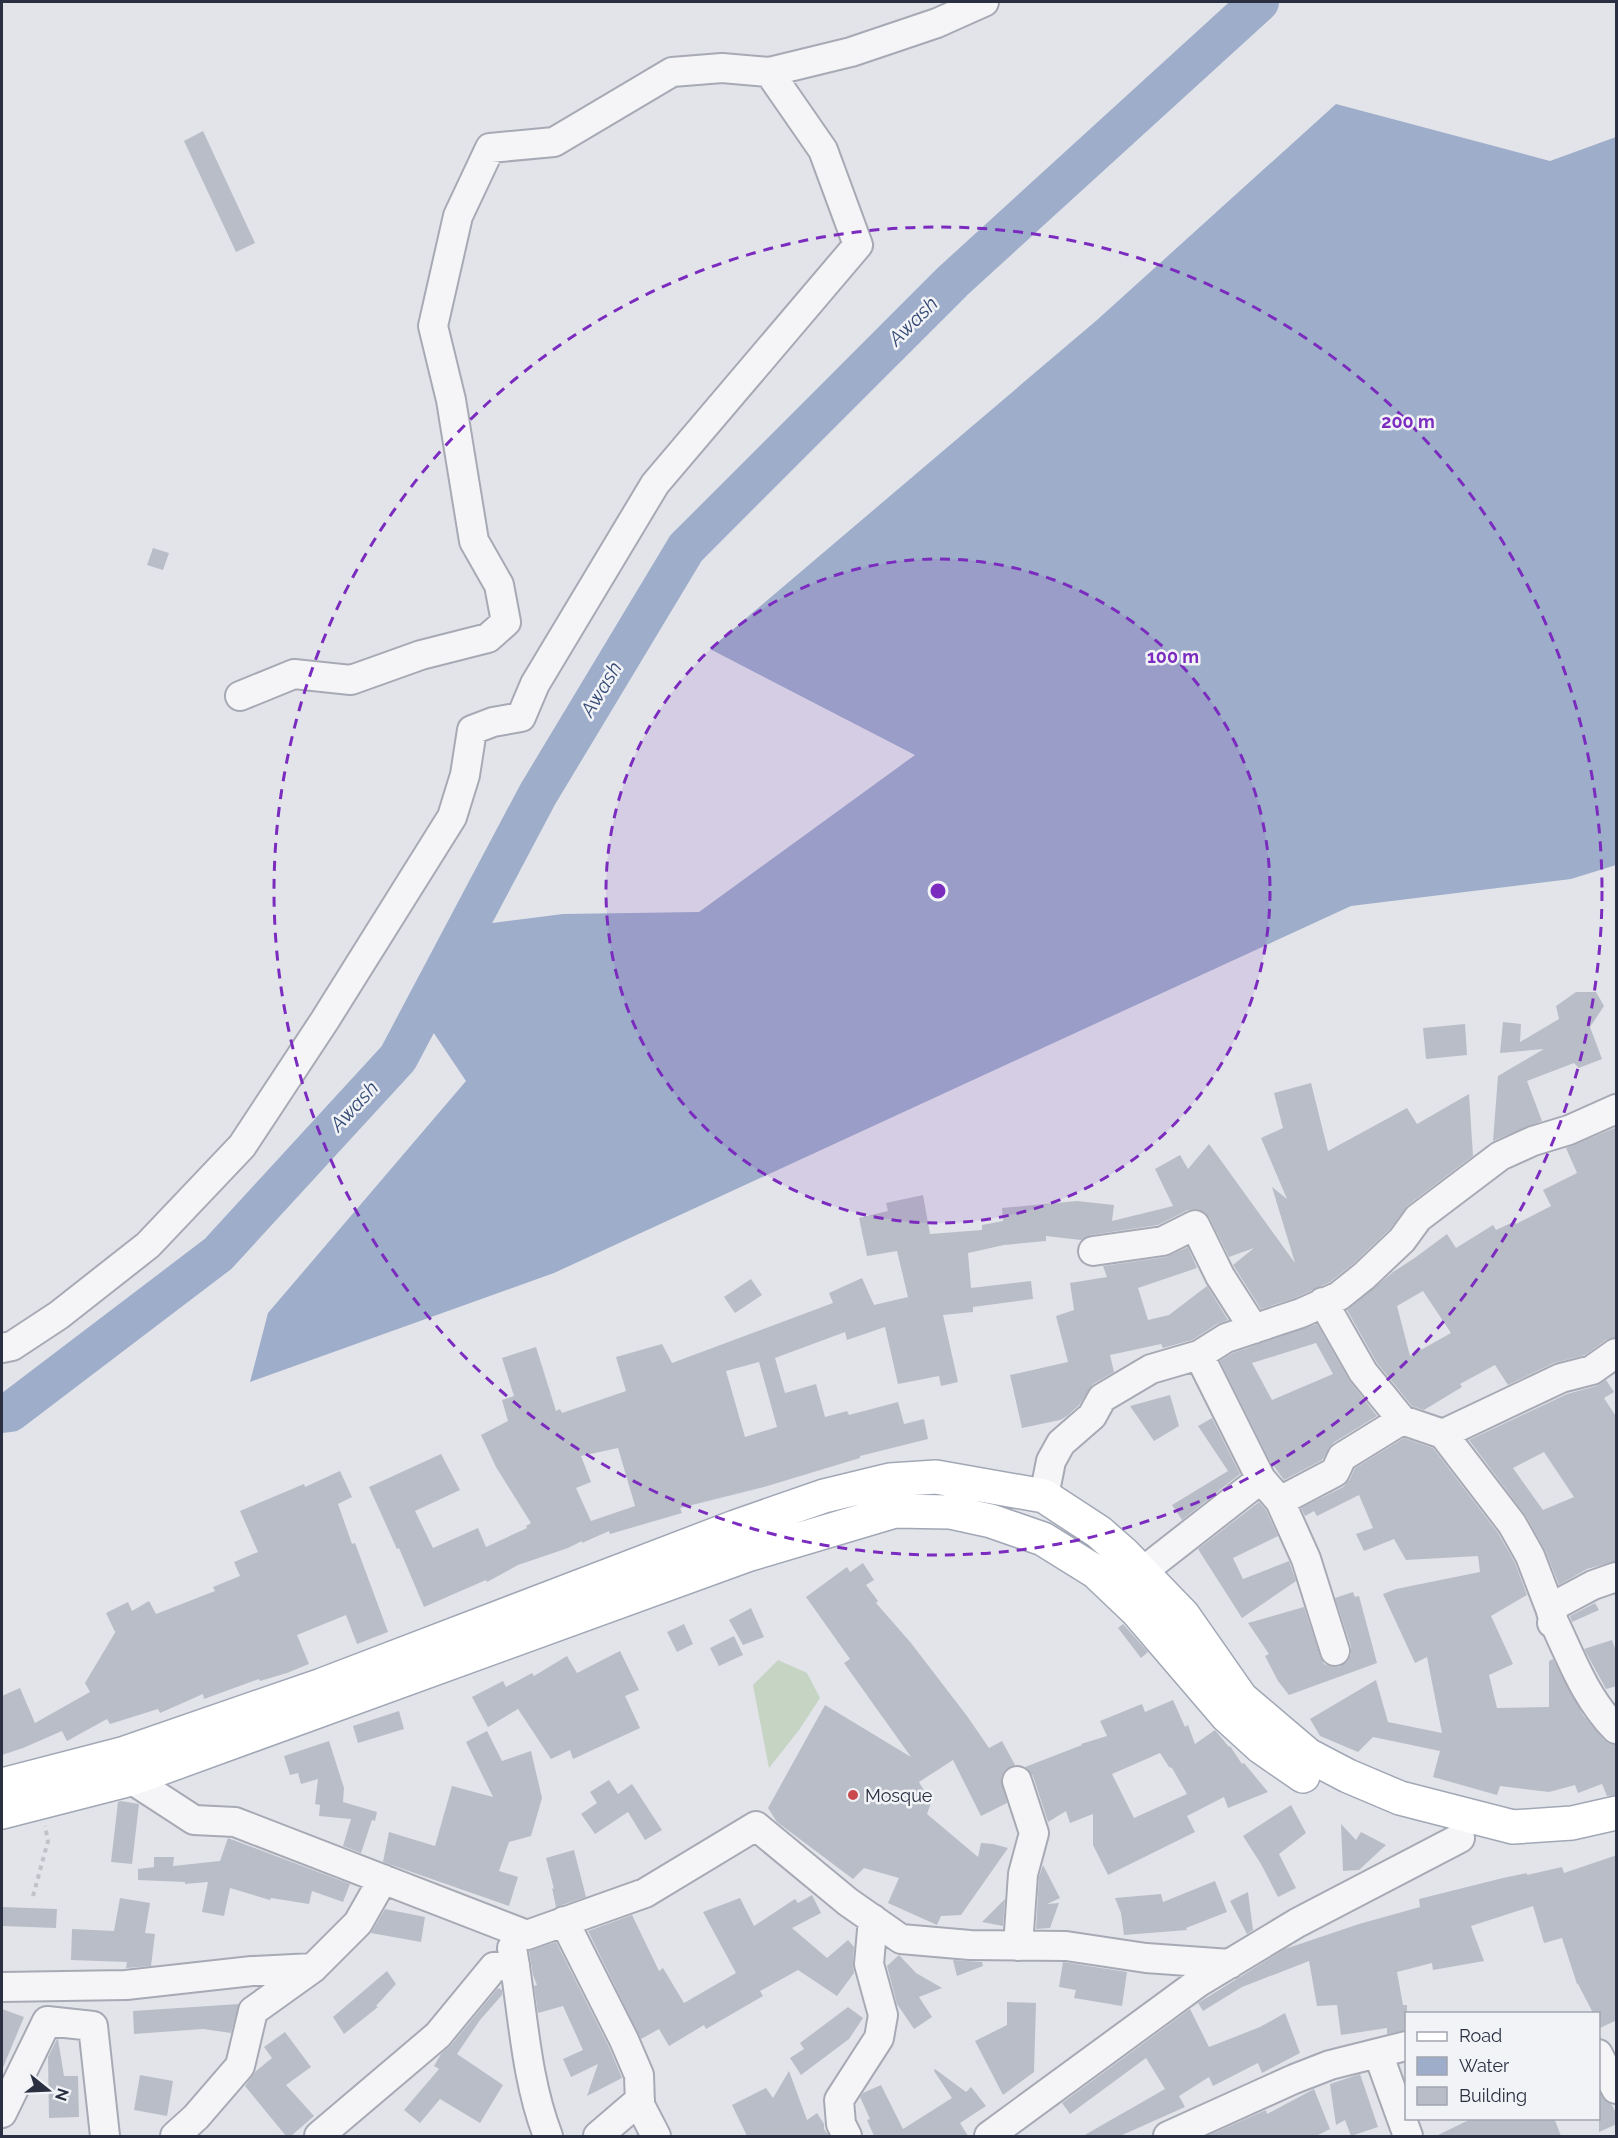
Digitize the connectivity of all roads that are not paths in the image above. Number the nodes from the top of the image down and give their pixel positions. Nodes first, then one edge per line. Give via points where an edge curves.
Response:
1 (984, 2) edge
2 (769, 72) junction
3 (240, 696) dead end
4 (1617, 1108) edge
5 (1093, 1251) dead end
6 (1323, 1302) junction
7 (1254, 1329) junction
8 (2, 1348) edge
9 (1617, 1353) edge
10 (1199, 1354) junction
11 (1402, 1420) junction
12 (1443, 1434) junction
13 (1261, 1479) junction
14 (1044, 1496) junction
15 (1280, 1501) junction
16 (741, 1541) junction
17 (1142, 1572) junction
18 (1617, 1577) edge
19 (1549, 1620) junction
20 (1335, 1652) dead end
21 (1617, 1729) edge
22 (127, 1766) junction
23 (1017, 1780) dead end
24 (2, 1785) edge
25 (2, 1812) edge
26 (1617, 1813) edge
27 (1617, 1833) edge
28 (1572, 1834) junction
29 (1460, 1838) junction
30 (382, 1879) junction
31 (873, 1919) junction
32 (564, 1921) junction
33 (508, 1928) junction
34 (1018, 1946) junction
35 (1230, 1964) junction
36 (515, 1965) junction
37 (313, 1968) junction
38 (2, 1987) edge
39 (1405, 2046) edge
40 (1378, 2053) junction
41 (1600, 2056) edge
42 (1617, 2089) edge
43 (640, 2100) junction
44 (2, 2113) edge
45 (105, 2136) edge
46 (175, 2136) edge
47 (319, 2136) edge
48 (548, 2136) edge
49 (598, 2136) edge
50 (656, 2136) edge
51 (848, 2136) edge
52 (989, 2136) edge
53 (1168, 2136) edge
54 (1407, 2136) edge

1 - 2 street via 937,23 851,52
2 - 3 street via 722,68 672,72 554,142 490,148 458,216 433,326 451,400 474,541 499,585 506,622 488,638 421,655 351,680 294,674
2 - 8 street via 823,150 858,245 655,484 535,684 521,717 472,730 465,775 452,817 242,1146 148,1245 59,1315 12,1346
4 - 6 street via 1500,1156 1418,1218 1402,1240 1364,1276 1339,1296
5 - 7 street via 1163,1241 1195,1225 1220,1276
6 - 7 street
6 - 11 street via 1363,1372
7 - 10 street via 1226,1338
9 - 12 street via 1592,1370 1561,1378
10 - 13 street
10 - 14 street via 1151,1369 1102,1398 1092,1416 1061,1443 1051,1461
11 - 12 street
11 - 15 street via 1342,1457 1335,1472
12 - 19 street via 1512,1524 1530,1556
13 - 15 street
13 - 17 street
14 - 16 main road via 936,1477 890,1480 824,1496
14 - 17 main road via 1099,1532
15 - 20 street via 1306,1559
16 - 22 main road
16 - 29 main road via 895,1511 950,1512 1042,1539 1096,1572 1121,1595 1227,1716 1260,1747 1334,1795 1396,1820
17 - 28 main road via 1183,1615 1241,1698 1308,1755 1400,1798 1513,1827
18 - 19 street via 1593,1585
19 - 21 street via 1585,1688
22 - 24 main road
22 - 25 main road via 39,1802
22 - 30 street via 194,1821 235,1822
23 - 34 street via 1034,1833 1023,1874
26 - 28 main road
27 - 28 main road
28 - 29 main road via 1511,1847
29 - 35 street via 1297,1923
30 - 33 street
30 - 37 street via 358,1923
31 - 32 street via 756,1826 645,1893
31 - 34 street via 901,1939
31 - 51 street via 869,1964 883,2015 879,2038 839,2100 841,2124
32 - 33 street via 526,1935
32 - 43 street via 639,2075
33 - 36 street
34 - 35 street via 1066,1946 1146,1958
35 - 52 street via 1199,1982
36 - 47 street via 494,1966 438,2035
36 - 48 street via 530,2070
37 - 38 street via 126,1985
37 - 46 street via 253,2012 240,2066
39 - 40 street
40 - 53 street via 1294,2079
40 - 54 street
41 - 42 street
43 - 49 street
43 - 50 street
44 - 45 street via 47,2021 93,2026

